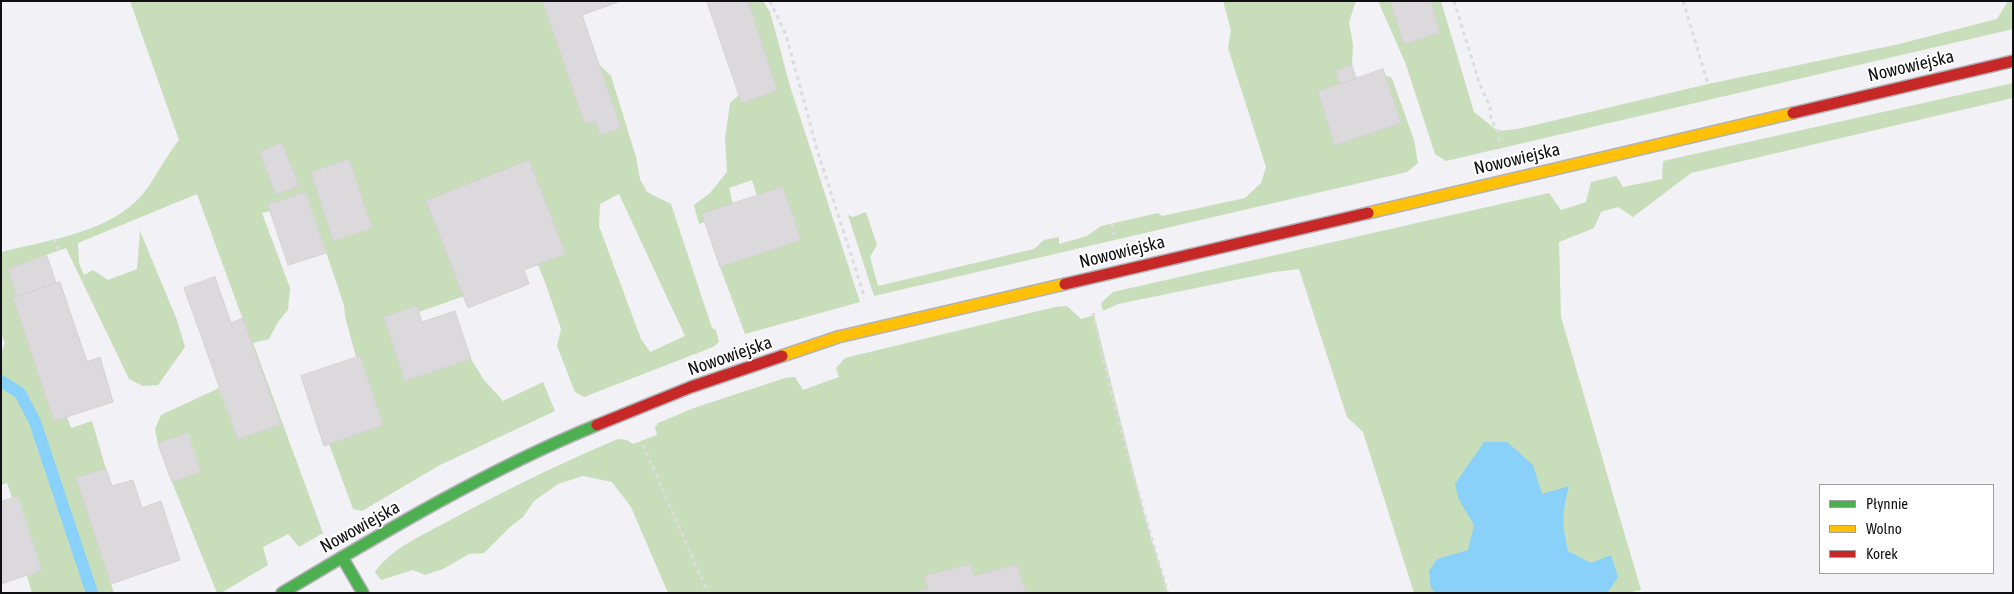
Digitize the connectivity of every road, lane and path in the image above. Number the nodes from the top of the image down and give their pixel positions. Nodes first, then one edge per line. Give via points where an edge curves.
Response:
1 (770, 1) edge
2 (1454, 1) edge
3 (1683, 1) edge
4 (2013, 61) edge
5 (1708, 84) dead end
6 (1501, 148) dead end
7 (1112, 224) dead end
8 (54, 239) dead end
9 (1116, 241) dead end
10 (59, 251) dead end
11 (1086, 278) junction
12 (874, 329) junction
13 (629, 413) junction
14 (342, 556) junction
15 (282, 593) edge
16 (363, 593) edge
17 (708, 593) edge
18 (1168, 593) edge

1 - 12 path via 786,36 818,153
2 - 6 path via 1490,107 1491,120 1498,130
3 - 5 path
4 - 11 street, Nowowiejska
7 - 9 path
8 - 10 path
11 - 12 street, Nowowiejska
11 - 18 path via 1103,358
12 - 13 street, Nowowiejska via 838,337 691,387
13 - 14 street, Nowowiejska via 545,446
13 - 17 path
14 - 15 street, Nowowiejska
14 - 16 street

